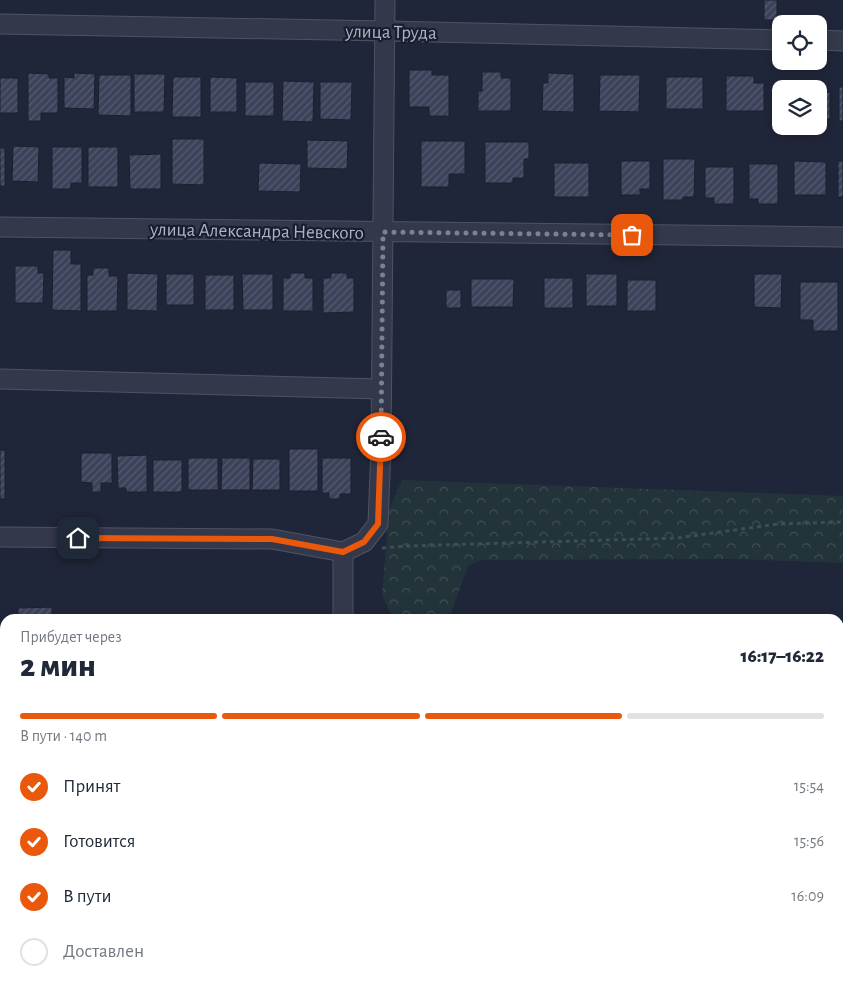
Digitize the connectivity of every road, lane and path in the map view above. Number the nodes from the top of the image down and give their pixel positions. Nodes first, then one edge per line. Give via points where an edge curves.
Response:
1 (385, 0) edge
2 (0, 24) edge
3 (385, 31) junction
4 (772, 40) edge
5 (827, 40) edge
6 (843, 41) edge
7 (0, 227) edge
8 (383, 232) junction
9 (843, 237) edge
10 (0, 379) edge
11 (381, 389) junction
12 (843, 522) edge
13 (0, 537) edge
14 (379, 548) dead end
15 (343, 552) junction
16 (343, 614) edge

1 - 3 street
2 - 3 street, улица Труда
3 - 4 street, улица Труда
3 - 8 street
5 - 6 street
7 - 8 street, улица Александра Невского
8 - 9 street, улица Александра Невского
8 - 11 street
10 - 11 street
11 - 15 street via 378,524 364,542
12 - 14 path via 778,524 677,538
13 - 15 street via 272,539
15 - 16 street

